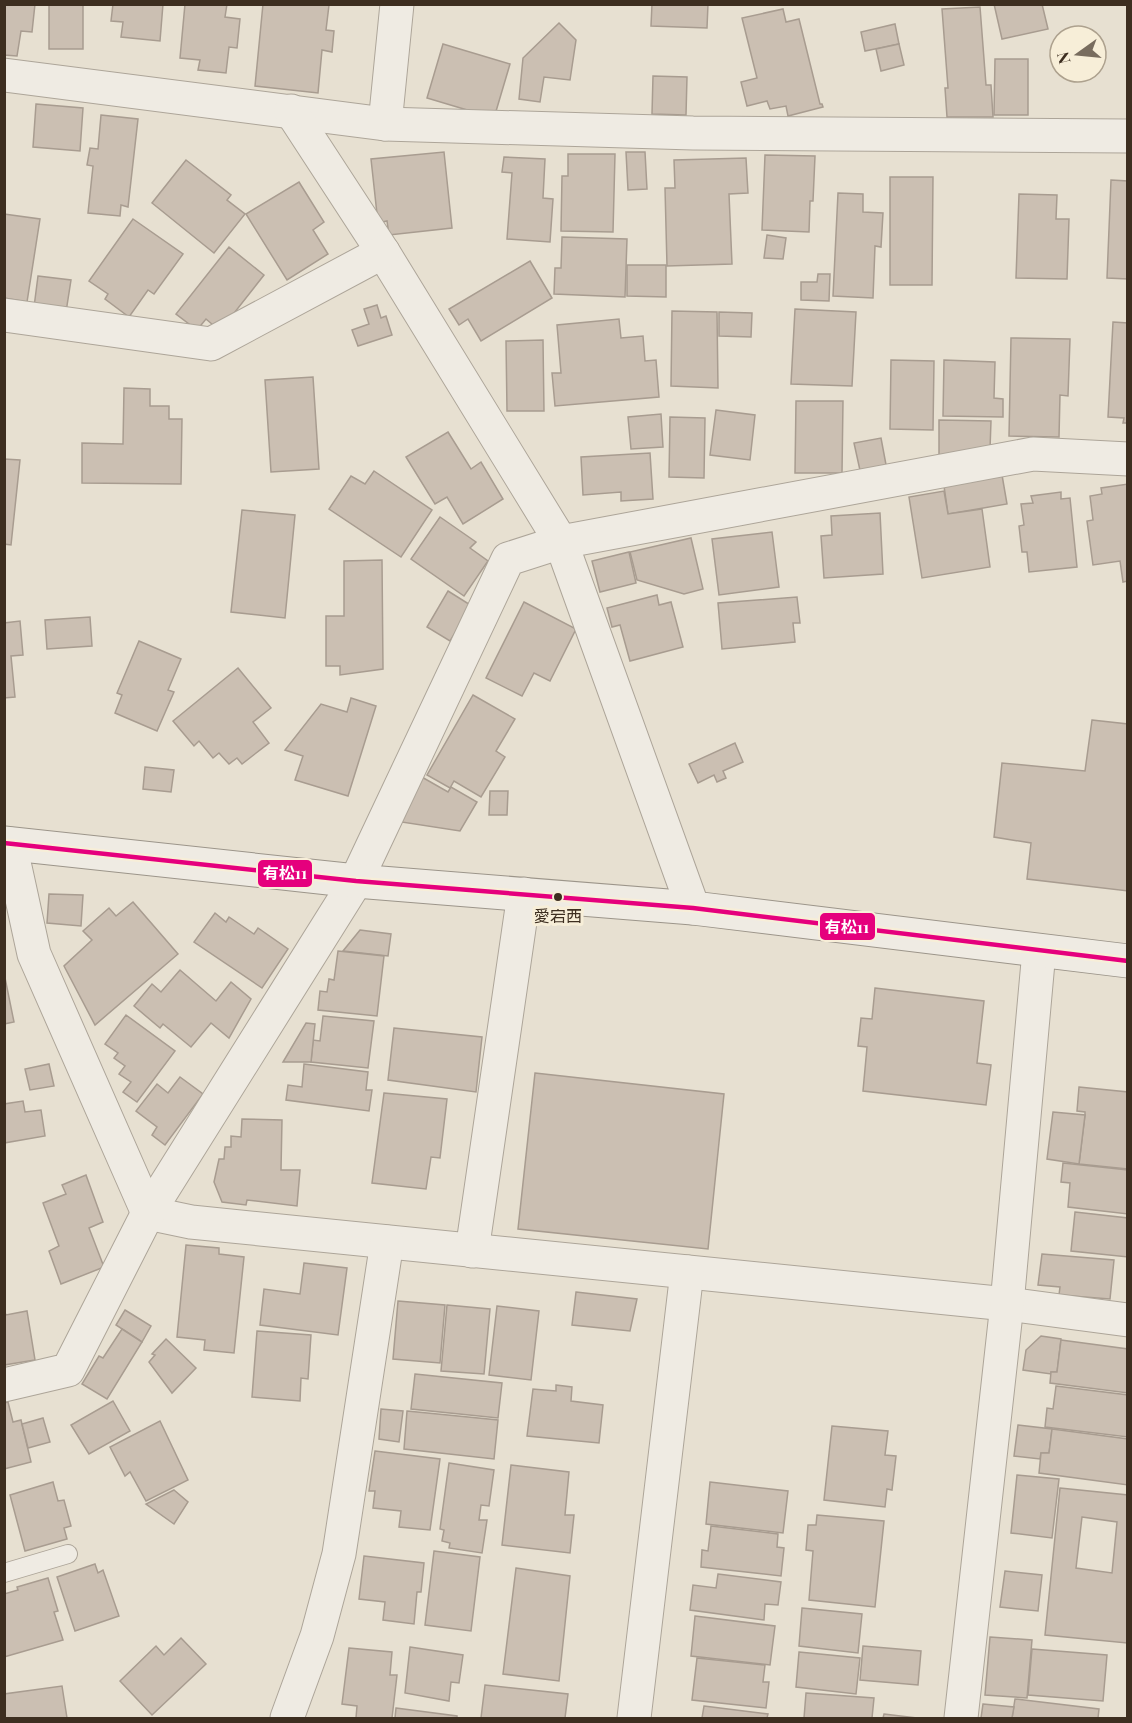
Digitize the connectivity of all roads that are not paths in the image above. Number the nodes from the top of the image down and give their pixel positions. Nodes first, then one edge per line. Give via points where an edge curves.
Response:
1 (397, 4) edge
2 (4, 75) edge
3 (291, 111) junction
4 (385, 124) junction
5 (1128, 136) edge
6 (383, 252) junction
7 (4, 315) edge
8 (1128, 459) edge
9 (561, 542) junction
10 (7, 843) edge
11 (356, 881) junction
12 (525, 894) junction
13 (693, 908) junction
14 (1039, 951) junction
15 (1128, 961) edge
16 (148, 1213) junction
17 (387, 1242) junction
18 (472, 1251) junction
19 (687, 1272) junction
20 (1007, 1304) junction
21 (1128, 1320) edge
22 (4, 1385) edge
23 (68, 1554) dead end
24 (4, 1572) edge
25 (286, 1719) edge
26 (634, 1719) edge
27 (961, 1719) edge

1 - 4 street
2 - 3 street
3 - 4 street
3 - 6 street
4 - 5 street via 693,133
6 - 7 street via 211,344
6 - 9 street
8 - 9 street via 1032,454
9 - 11 street via 508,559
9 - 13 street
10 - 11 street
10 - 16 street via 34,954
11 - 12 street
11 - 16 street
12 - 13 street
12 - 18 street
13 - 14 street
14 - 15 street
14 - 20 street
16 - 17 street via 191,1222
16 - 22 street via 68,1370
17 - 18 street
17 - 25 street via 339,1554 317,1636
18 - 19 street
19 - 20 street
19 - 26 street
20 - 21 street
20 - 27 street
23 - 24 lane

